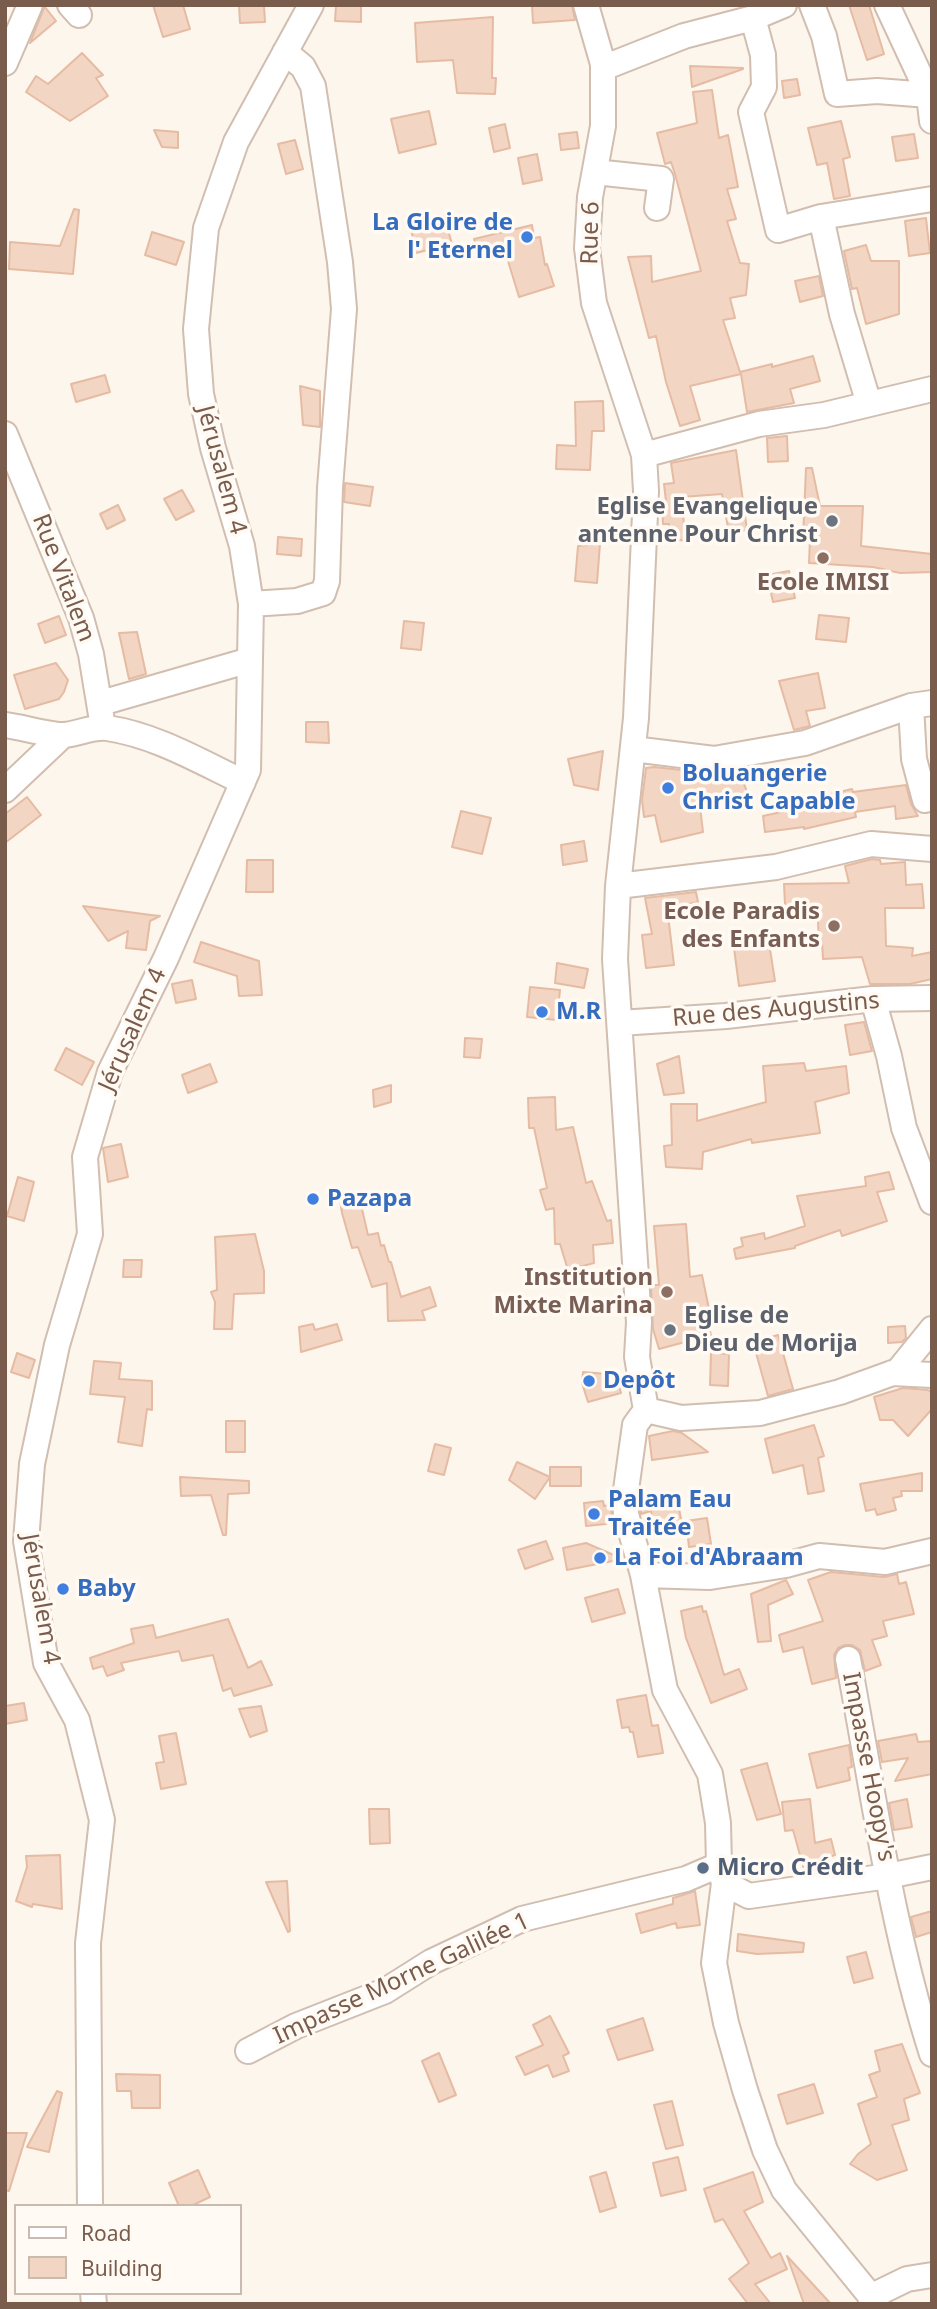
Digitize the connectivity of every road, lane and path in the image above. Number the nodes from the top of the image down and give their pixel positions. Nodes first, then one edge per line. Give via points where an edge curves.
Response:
1 (30, 5) edge
2 (311, 5) edge
3 (586, 5) edge
4 (785, 5) edge
5 (812, 5) edge
6 (887, 5) edge
7 (753, 18) junction
8 (285, 52) junction
9 (5, 63) edge
10 (603, 68) junction
11 (929, 95) junction
12 (932, 121) edge
13 (595, 172) junction
14 (932, 199) edge
15 (657, 208) dead end
16 (821, 217) junction
17 (932, 389) edge
18 (869, 404) junction
19 (5, 434) edge
20 (644, 455) junction
21 (251, 604) junction
22 (250, 660) junction
23 (921, 704) edge
24 (102, 715) junction
25 (5, 725) edge
26 (62, 736) junction
27 (633, 749) junction
28 (243, 782) junction
29 (5, 790) edge
30 (925, 800) dead end
31 (932, 849) edge
32 (618, 886) junction
33 (932, 998) edge
34 (873, 999) junction
35 (620, 1023) junction
36 (932, 1202) edge
37 (932, 1329) edge
38 (892, 1373) junction
39 (932, 1376) edge
40 (646, 1410) junction
41 (932, 1551) edge
42 (643, 1575) junction
43 (848, 1658) dead end
44 (932, 1867) edge
45 (721, 1874) junction
46 (888, 1876) junction
47 (248, 2051) dead end
48 (932, 2054) edge
49 (90, 2204) edge
50 (932, 2275) edge
51 (874, 2300) edge

1 - 9 street
2 - 8 street, Jérusalem 4
3 - 10 street, Rue 6
4 - 7 street
5 - 11 street via 837,94
6 - 11 street
7 - 10 street via 684,36
7 - 16 street via 763,55 764,87 751,112 778,230
8 - 21 street, Jérusalem 4 via 236,142 206,228 196,329 201,394 242,546
8 - 21 street via 303,67 313,86 344,309 327,581 323,593 312,598
10 - 13 street, Rue 6 via 603,126
11 - 12 street
13 - 15 street via 661,179
13 - 20 street, Rue 6 via 587,248 594,303
14 - 16 street
16 - 18 street via 842,314
17 - 18 street
18 - 20 street via 759,425
19 - 24 street, Rue Vitalem via 80,618 92,654
20 - 27 street, Rue 6 via 646,526
21 - 22 street, Jérusalem 4
22 - 24 street
22 - 28 street, Jérusalem 4 via 248,770
23 - 27 street via 805,743 714,758
23 - 30 street via 914,759
24 - 26 street
24 - 28 street
25 - 26 street
26 - 29 street
27 - 32 street, Rue 6
28 - 49 street, Jérusalem 4 via 110,1072 85,1157 90,1234 57,1345 32,1464 26,1541 46,1662 77,1720 102,1820 88,1943
31 - 32 street via 871,844 776,867
32 - 35 street, Rue 6 via 615,959
33 - 34 street, Rue des Augustins
34 - 35 street, Rue des Augustins
34 - 36 street via 904,1128
35 - 40 street, Rue 6 via 639,1322 637,1357
37 - 38 street
38 - 39 street
38 - 40 street via 760,1413 681,1418
40 - 42 street via 635,1425 625,1497
41 - 42 street via 885,1562 819,1556 710,1577
42 - 45 street via 665,1690 710,1774
43 - 46 street, Impasse Hoopy's
44 - 46 street
45 - 46 street via 749,1896
45 - 47 street, Impasse Morne Galilée 1 via 522,1919 431,1962 385,1991 296,2026
45 - 51 street via 714,1963 726,2023 765,2150 783,2190
46 - 48 street, Impasse Hoopy's
50 - 51 street via 907,2279

